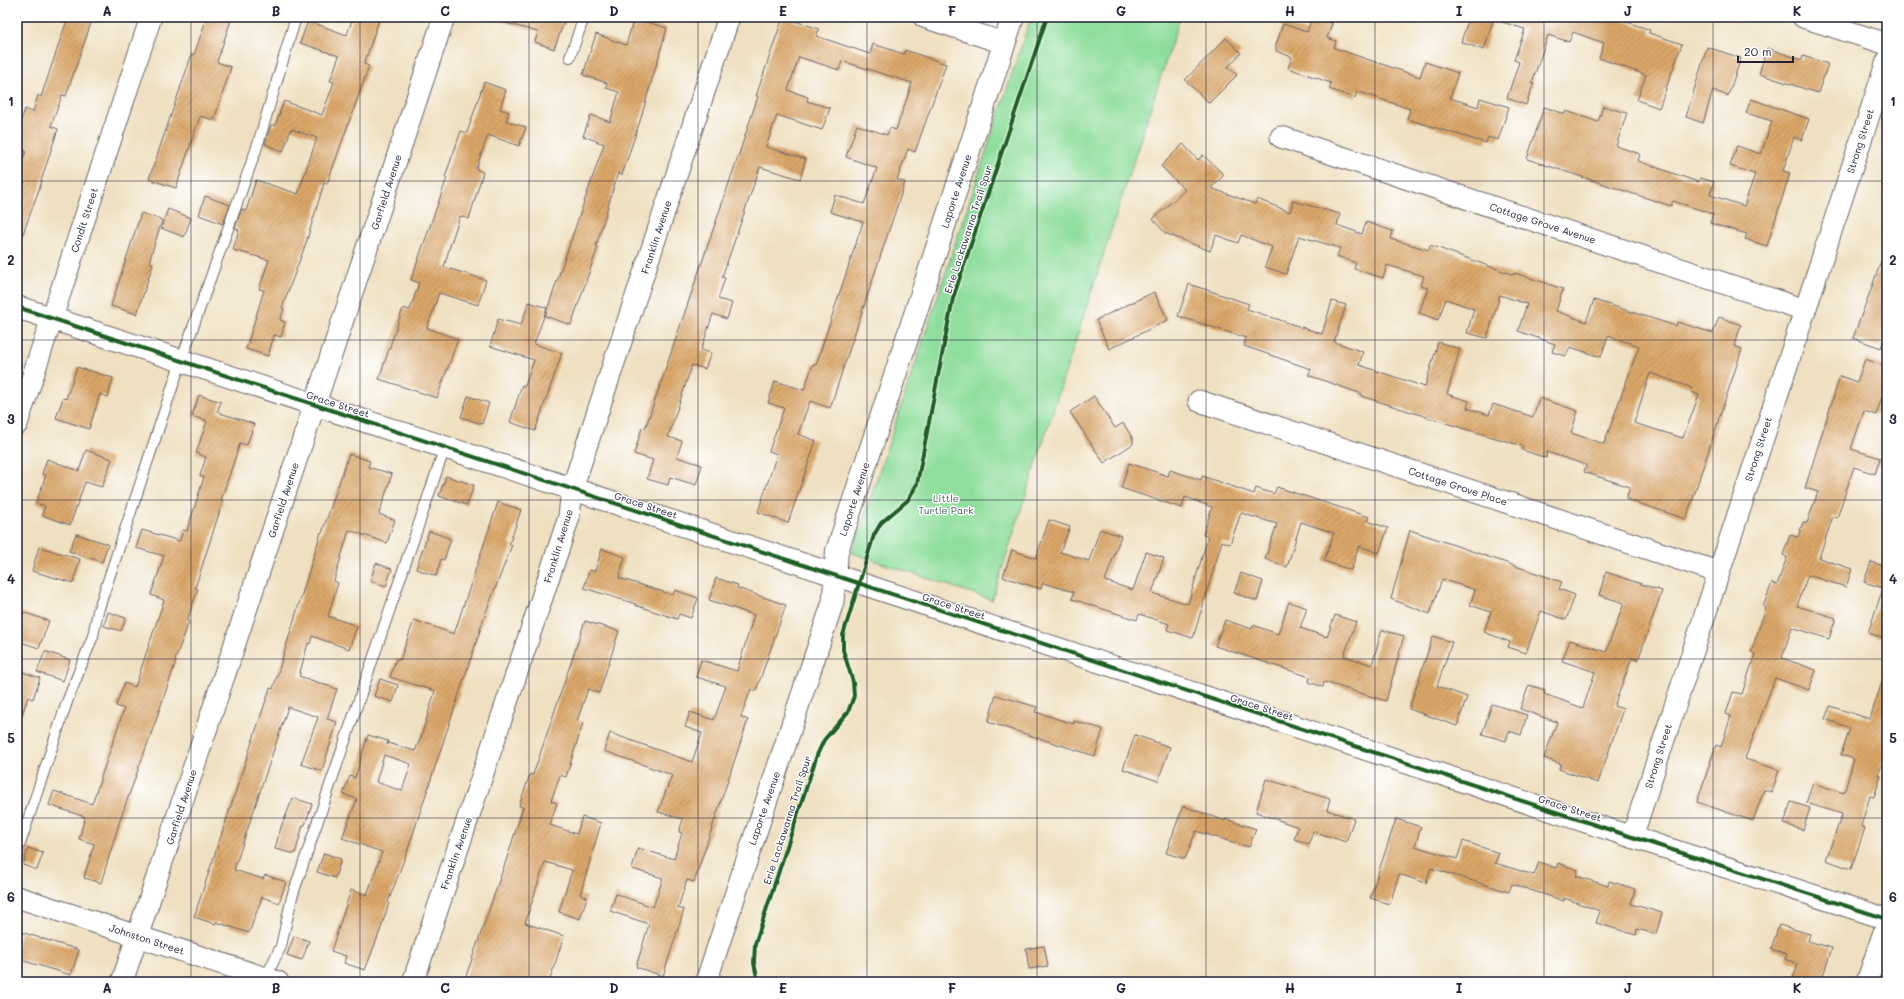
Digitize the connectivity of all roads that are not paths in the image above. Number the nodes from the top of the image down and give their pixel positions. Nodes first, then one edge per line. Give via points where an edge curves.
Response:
1 (151, 17) edge
2 (296, 17) edge
3 (444, 17) edge
4 (584, 17) edge
5 (729, 17) edge
6 (924, 17) edge
7 (1013, 17) edge
8 (1803, 17) edge
9 (1004, 44) junction
10 (1887, 44) edge
11 (570, 56) dead end
12 (1887, 61) edge
13 (1281, 137) dead end
14 (17, 307) edge
15 (1805, 310) junction
16 (52, 318) junction
17 (181, 361) junction
18 (1199, 401) dead end
19 (315, 405) junction
20 (17, 424) edge
21 (445, 447) junction
22 (572, 490) junction
23 (1718, 572) junction
24 (835, 575) junction
25 (1632, 837) junction
26 (17, 853) edge
27 (17, 897) edge
28 (1887, 919) edge
29 (1887, 923) edge
30 (138, 936) junction
31 (269, 981) edge
32 (122, 982) edge
33 (413, 982) edge
34 (706, 982) edge
35 (1867, 982) edge

1 - 16 street, Condit Street
2 - 17 lane via 256,147
3 - 19 street, Garfield Avenue
4 - 11 lane
5 - 22 street, Franklin Avenue
6 - 9 street
7 - 9 street, Laporte Avenue
8 - 10 street
9 - 24 street, Laporte Avenue via 837,551
12 - 15 street, Strong Street
13 - 15 street, Cottage Grove Avenue
14 - 16 street, Grace Street
15 - 23 street, Strong Street
16 - 17 street, Grace Street
16 - 20 street, Condit Street
17 - 19 street, Grace Street
17 - 26 lane via 98,610 93,636 67,702
18 - 23 street, Cottage Grove Place
19 - 21 street, Grace Street
19 - 30 street, Garfield Avenue
21 - 22 street, Grace Street
21 - 31 lane via 292,897
22 - 24 street, Grace Street
22 - 33 street, Franklin Avenue via 569,518
23 - 25 street, Strong Street
24 - 25 street, Grace Street
24 - 34 street, Laporte Avenue via 834,602
25 - 28 street, Grace Street
27 - 30 street, Johnston Street
29 - 35 street
30 - 31 street, Johnston Street
30 - 32 street, Garfield Avenue

